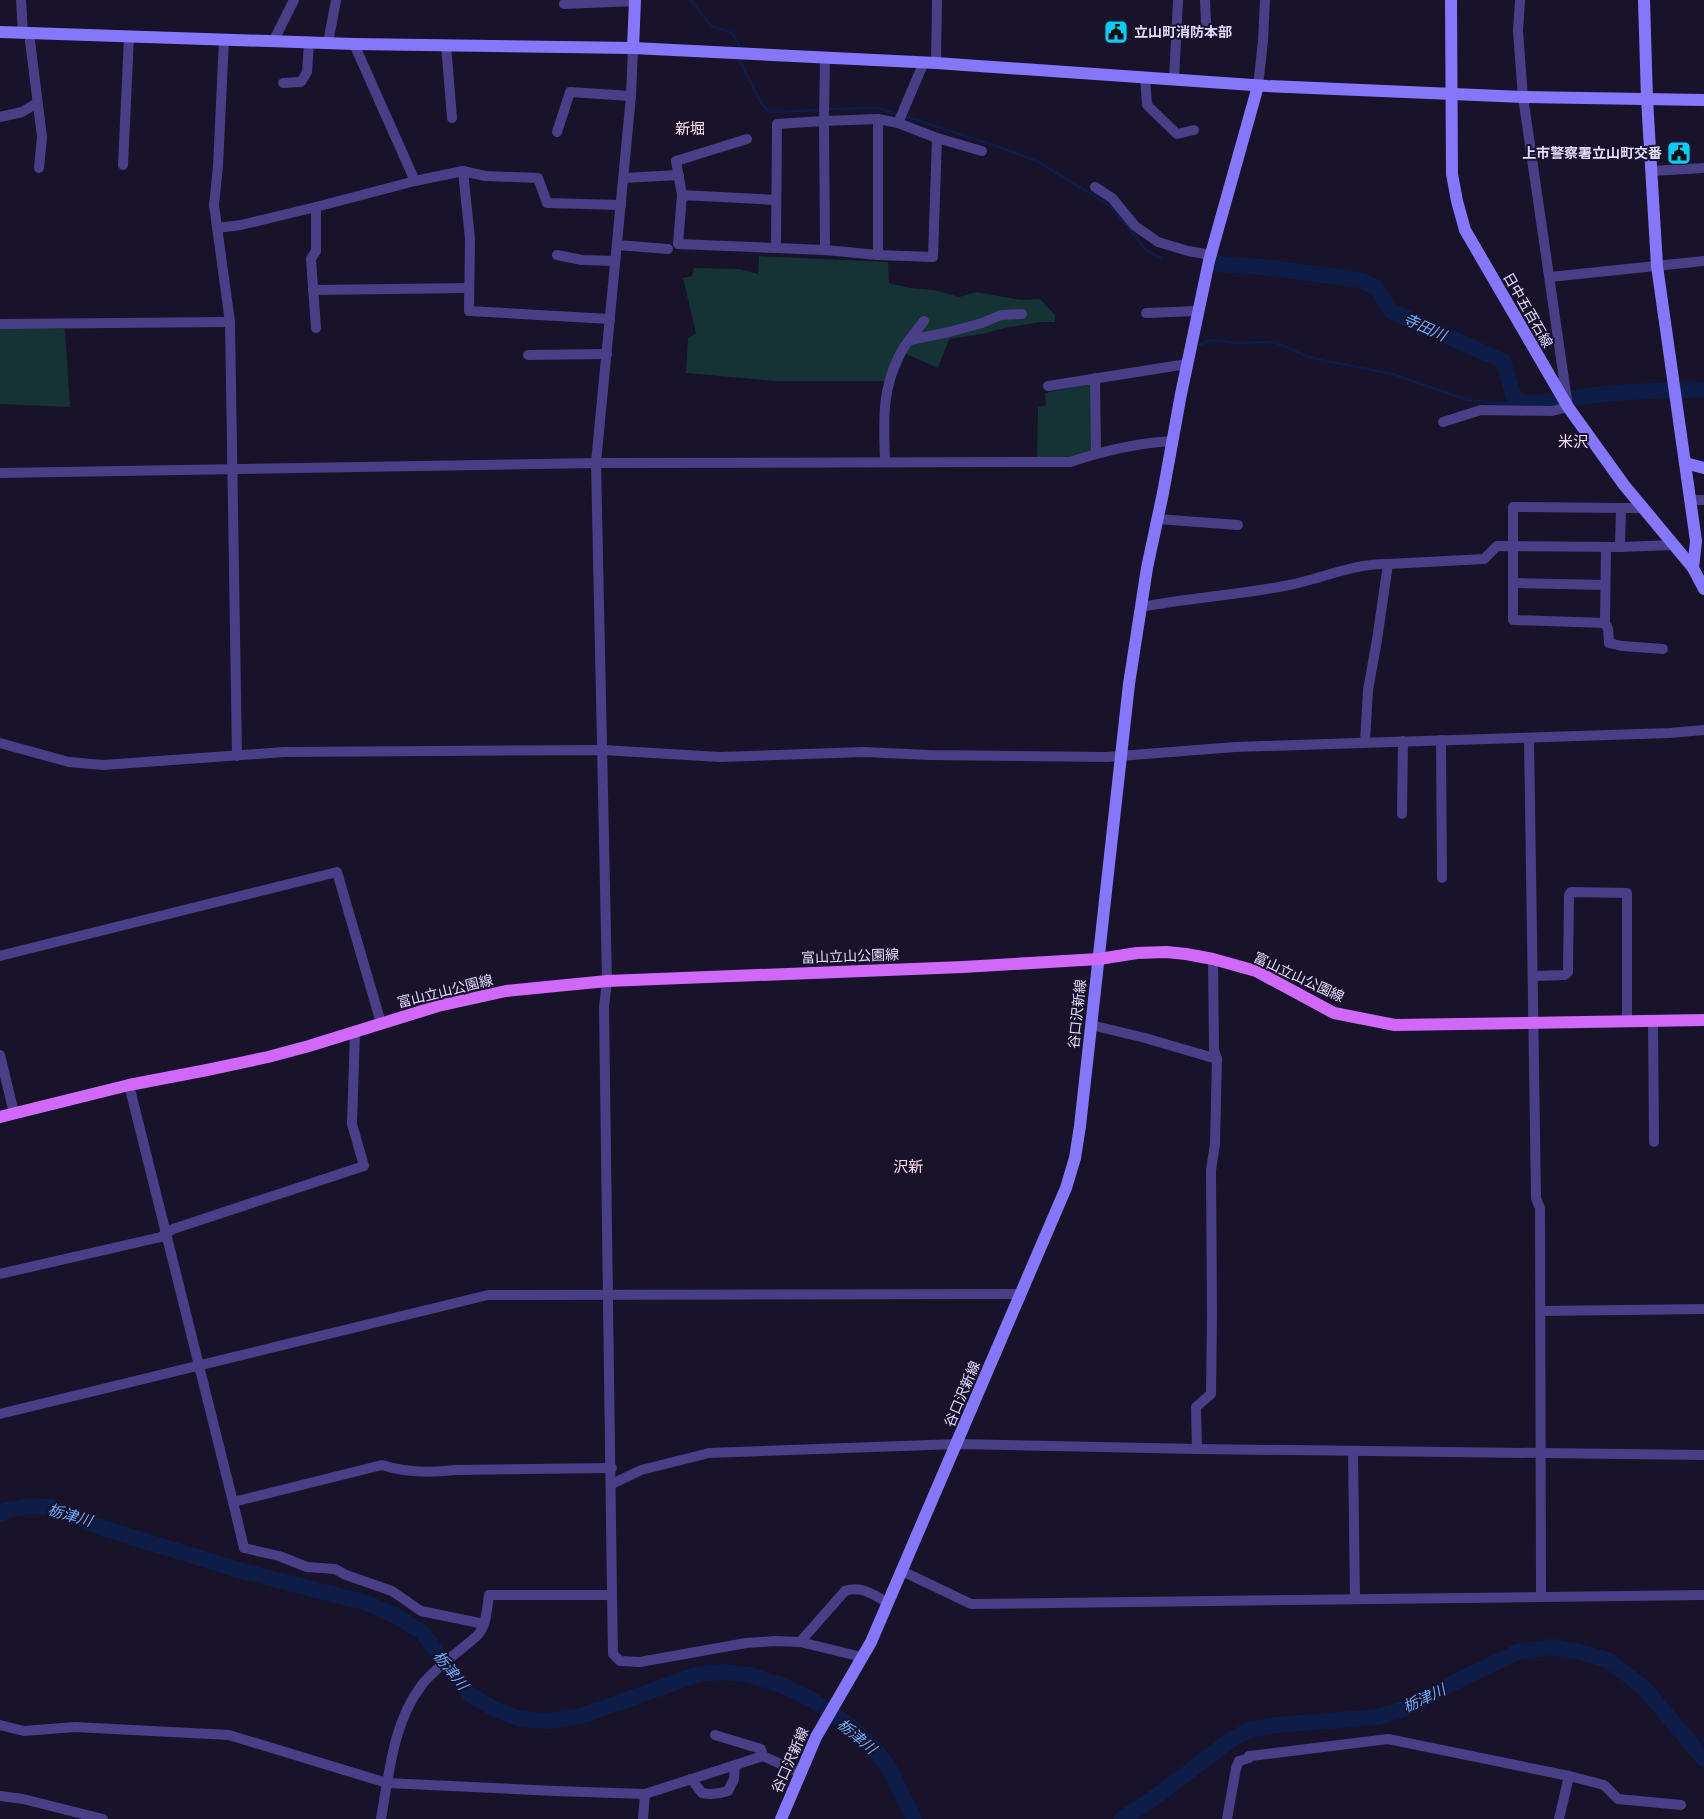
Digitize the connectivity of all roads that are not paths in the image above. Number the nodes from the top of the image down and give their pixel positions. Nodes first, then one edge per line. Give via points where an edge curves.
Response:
1 (21, 0) edge
2 (294, 0) edge
3 (336, 0) edge
4 (937, 0) edge
5 (1178, 0) edge
6 (1205, 0) edge
7 (1265, 0) edge
8 (1451, 0) edge
9 (1520, 0) edge
10 (1644, 0) edge
11 (591, 1) edge
12 (635, 1) edge
13 (564, 4) dead end
14 (1206, 23) dead end
15 (0, 32) edge
16 (26, 33) junction
17 (129, 37) junction
18 (224, 40) junction
19 (273, 42) junction
20 (309, 42) junction
21 (328, 43) junction
22 (354, 44) junction
23 (446, 45) junction
24 (633, 48) junction
25 (825, 58) junction
26 (930, 63) junction
27 (1146, 77) junction
28 (1174, 79) junction
29 (283, 83) dead end
30 (1258, 86) junction
31 (1451, 94) junction
32 (631, 96) junction
33 (1523, 96) junction
34 (1647, 99) junction
35 (1704, 100) edge
36 (37, 103) junction
37 (0, 117) edge
38 (452, 118) dead end
39 (878, 119) junction
40 (824, 121) junction
41 (898, 123) junction
42 (1194, 130) dead end
43 (557, 132) dead end
44 (747, 138) dead end
45 (937, 138) junction
46 (982, 151) dead end
47 (123, 165) dead end
48 (39, 168) dead end
49 (1704, 168) edge
50 (463, 171) junction
51 (1651, 171) junction
52 (679, 175) junction
53 (623, 178) junction
54 (415, 181) junction
55 (1095, 187) dead end
56 (682, 195) junction
57 (776, 200) junction
58 (621, 205) junction
59 (316, 207) junction
60 (217, 228) junction
61 (617, 245) junction
62 (776, 248) junction
63 (668, 249) dead end
64 (825, 250) junction
65 (1211, 254) junction
66 (556, 255) dead end
67 (878, 255) junction
68 (615, 261) junction
69 (1704, 261) edge
70 (1657, 266) junction
71 (1550, 277) junction
72 (469, 288) junction
73 (313, 290) junction
74 (1198, 312) junction
75 (1146, 313) dead end
76 (1022, 314) dead end
77 (610, 319) junction
78 (924, 321) dead end
79 (230, 322) junction
80 (0, 324) edge
81 (316, 328) dead end
82 (910, 340) junction
83 (607, 354) junction
84 (528, 355) dead end
85 (1187, 364) junction
86 (1095, 378) junction
87 (1048, 386) dead end
88 (1568, 407) junction
89 (1443, 422) dead end
90 (1172, 441) junction
91 (1096, 453) junction
92 (884, 462) junction
93 (596, 463) junction
94 (1685, 463) junction
95 (1704, 468) edge
96 (233, 470) junction
97 (0, 473) edge
98 (1690, 500) junction
99 (1704, 500) edge
100 (1621, 508) junction
101 (1643, 508) junction
102 (1157, 519) junction
103 (1238, 525) dead end
104 (1674, 545) junction
105 (1514, 546) junction
106 (1606, 547) junction
107 (1620, 547) junction
108 (1388, 564) junction
109 (1693, 568) junction
110 (1513, 583) junction
111 (1605, 585) junction
112 (1704, 589) edge
113 (1141, 607) junction
114 (1604, 623) junction
115 (1662, 649) dead end
116 (1704, 730) edge
117 (1529, 738) junction
118 (1441, 740) junction
119 (1403, 741) junction
120 (1366, 742) junction
121 (0, 743) edge
122 (603, 750) junction
123 (237, 756) junction
124 (1121, 756) junction
125 (1402, 814) dead end
126 (1442, 878) dead end
127 (0, 956) edge
128 (1099, 958) junction
129 (1213, 959) junction
130 (1533, 976) junction
131 (607, 980) junction
132 (1704, 1020) edge
133 (1627, 1021) junction
134 (1653, 1021) junction
135 (1534, 1022) junction
136 (381, 1023) junction
137 (1091, 1025) junction
138 (355, 1031) junction
139 (0, 1055) edge
140 (1217, 1059) junction
141 (130, 1085) junction
142 (14, 1113) junction
143 (0, 1117) edge
144 (1654, 1142) dead end
145 (166, 1234) junction
146 (0, 1274) edge
147 (609, 1294) junction
148 (1021, 1294) junction
149 (1704, 1309) edge
150 (1541, 1310) junction
151 (198, 1364) junction
152 (0, 1414) edge
153 (957, 1444) junction
154 (1196, 1449) junction
155 (1353, 1451) junction
156 (1540, 1453) junction
157 (1704, 1455) edge
158 (612, 1468) junction
159 (612, 1484) junction
160 (233, 1502) junction
161 (902, 1571) junction
162 (612, 1595) junction
163 (1704, 1595) edge
164 (1541, 1596) junction
165 (1355, 1599) junction
166 (888, 1603) junction
167 (484, 1624) junction
168 (800, 1642) junction
169 (862, 1657) junction
170 (0, 1725) edge
171 (715, 1735) dead end
172 (763, 1756) junction
173 (734, 1765) junction
174 (800, 1774) junction
175 (1569, 1776) junction
176 (691, 1779) junction
177 (387, 1783) junction
178 (645, 1794) junction
179 (0, 1796) edge
180 (1681, 1804) dead end
181 (103, 1819) edge
182 (381, 1819) edge
183 (643, 1819) edge
184 (781, 1819) edge
185 (1227, 1819) edge
186 (1559, 1819) edge

1 - 16 street
2 - 19 street
3 - 21 street
4 - 26 street
5 - 28 street
6 - 14 street
7 - 30 street
8 - 31 street, 日中五百石線
9 - 33 street via 1518,31
10 - 34 street
11 - 12 street
11 - 13 street
12 - 24 street
15 - 16 street
16 - 17 street
16 - 36 street
17 - 18 street
17 - 47 street
18 - 19 street
18 - 60 street via 214,205
19 - 20 street
20 - 21 street
20 - 29 street via 307,72 301,82
21 - 22 street
22 - 23 street
22 - 54 street
23 - 24 street
23 - 38 street
24 - 25 street
24 - 32 street
25 - 26 street
25 - 40 street
26 - 27 street
26 - 41 street
27 - 28 street
27 - 42 street via 1147,105 1177,134
28 - 30 street
30 - 31 street
30 - 65 street, 谷口沢新線
31 - 33 street
31 - 88 street, 日中五百石線 via 1452,174 1465,230
32 - 43 street via 570,92
32 - 53 street
33 - 34 street
33 - 71 street
34 - 35 street
34 - 51 street
36 - 37 street via 22,112
36 - 48 street via 42,137
39 - 40 street
39 - 41 street
39 - 67 street
40 - 57 street via 777,124
40 - 64 street
41 - 45 street
44 - 52 street via 676,161
45 - 46 street
45 - 67 street via 933,258
49 - 51 street
50 - 54 street
50 - 58 street via 485,176 538,178 548,203
50 - 72 street via 470,239
51 - 70 street
52 - 53 street
52 - 56 street
53 - 58 street
54 - 59 street
55 - 65 street via 1112,198 1135,226 1158,242 1188,252
56 - 57 street
56 - 62 street via 678,244
57 - 62 street
58 - 61 street
59 - 60 street
59 - 73 street via 316,251 311,260
60 - 79 street
61 - 63 street
61 - 68 street
62 - 64 street
64 - 67 street
65 - 74 street, 谷口沢新線
66 - 68 street
68 - 77 street
69 - 70 street
70 - 71 street
70 - 94 street
71 - 88 street
72 - 73 street
72 - 77 street via 469,312
73 - 81 street
74 - 75 street
74 - 85 street, 谷口沢新線
76 - 82 street via 1001,315 982,323
77 - 83 street
78 - 82 street
79 - 80 street
79 - 96 street
82 - 92 street via 900,354 884,398
83 - 84 street
83 - 93 street
85 - 86 street
85 - 90 street, 谷口沢新線
86 - 87 street
86 - 91 street
88 - 89 street via 1552,411 1481,410
88 - 101 street, 日中五百石線
90 - 91 street
90 - 102 street, 谷口沢新線
91 - 92 street via 1070,462
92 - 93 street
93 - 96 street
93 - 122 street
94 - 95 street
94 - 98 street
96 - 97 street
96 - 123 street
98 - 99 street
98 - 109 street via 1696,541
100 - 101 street
100 - 105 street via 1513,507
100 - 107 street
101 - 104 street, 日中五百石線
102 - 103 street
102 - 113 street, 谷口沢新線
104 - 107 street
104 - 109 street, 日中五百石線
105 - 106 street
105 - 108 street via 1497,546 1484,559
105 - 110 street
106 - 107 street
106 - 111 street
108 - 113 street via 1373,564 1285,586
108 - 120 street via 1368,690
109 - 112 street, 日中五百石線
110 - 111 street
110 - 114 street via 1513,620
111 - 114 street
113 - 124 street, 谷口沢新線
114 - 115 street via 1609,642
116 - 117 street
117 - 118 street
117 - 130 street
118 - 119 street
118 - 126 street
119 - 120 street
119 - 125 street
120 - 124 street
121 - 123 street via 87,764
122 - 123 street via 284,752
122 - 124 street via 720,757 830,752
122 - 131 street
124 - 128 street, 谷口沢新線
127 - 136 street via 337,872
128 - 129 main road, 富山立山公園線 via 1166,952
128 - 131 main road, 富山立山公園線 via 962,967
128 - 137 street, 谷口沢新線
129 - 135 main road, 富山立山公園線 via 1256,971 1334,1013 1364,1020 1395,1025
129 - 140 street via 1214,1050
130 - 133 street via 1565,976 1568,972 1571,892 1627,893
130 - 135 street
131 - 136 main road, 富山立山公園線 via 506,991
131 - 147 street via 604,1007
132 - 134 main road, 富山立山公園線
133 - 134 main road, 富山立山公園線
133 - 135 main road, 富山立山公園線
134 - 144 street
135 - 150 street
136 - 138 main road, 富山立山公園線
137 - 140 street
137 - 148 street, 谷口沢新線 via 1075,1158 1066,1188
138 - 141 main road, 富山立山公園線 via 268,1057
138 - 145 street via 352,1124 364,1166
139 - 142 street
140 - 154 street via 1215,1144 1211,1170 1211,1394 1196,1406
141 - 142 main road, 富山立山公園線
141 - 145 street
142 - 143 main road, 富山立山公園線
145 - 146 street
145 - 151 street
147 - 148 street
147 - 151 street via 488,1295
147 - 158 street
148 - 153 street, 谷口沢新線
149 - 150 street
150 - 156 street
151 - 152 street
151 - 160 street
153 - 154 street
153 - 159 street via 709,1453 642,1470
153 - 161 street, 谷口沢新線
154 - 155 street
155 - 156 street
155 - 165 street
156 - 157 street
156 - 164 street
158 - 159 street
158 - 160 street via 436,1472 398,1471 382,1465
159 - 162 street
160 - 167 street via 244,1548 279,1556 307,1568 335,1569 392,1591 421,1611
161 - 165 street via 971,1604
161 - 166 street, 谷口沢新線
162 - 167 street via 489,1595
162 - 168 street via 613,1654 620,1661 640,1662 746,1643
163 - 164 street
164 - 165 street
166 - 168 street via 865,1590 853,1588 845,1591
166 - 169 street, 谷口沢新線
167 - 177 street via 480,1633 421,1686 405,1712
168 - 169 street
169 - 174 street, 谷口沢新線 via 816,1736
170 - 177 street via 24,1732 75,1727 229,1734
171 - 172 street via 761,1749
172 - 173 street
172 - 174 street
173 - 176 street
173 - 176 street via 734,1779 728,1791 710,1795 702,1793
174 - 184 street, 谷口沢新線
175 - 180 street via 1604,1785 1618,1799
175 - 185 street via 1388,1739 1249,1756 1239,1761 1236,1768
175 - 186 street
176 - 178 street
177 - 178 street
177 - 182 street
178 - 183 street
179 - 181 street

